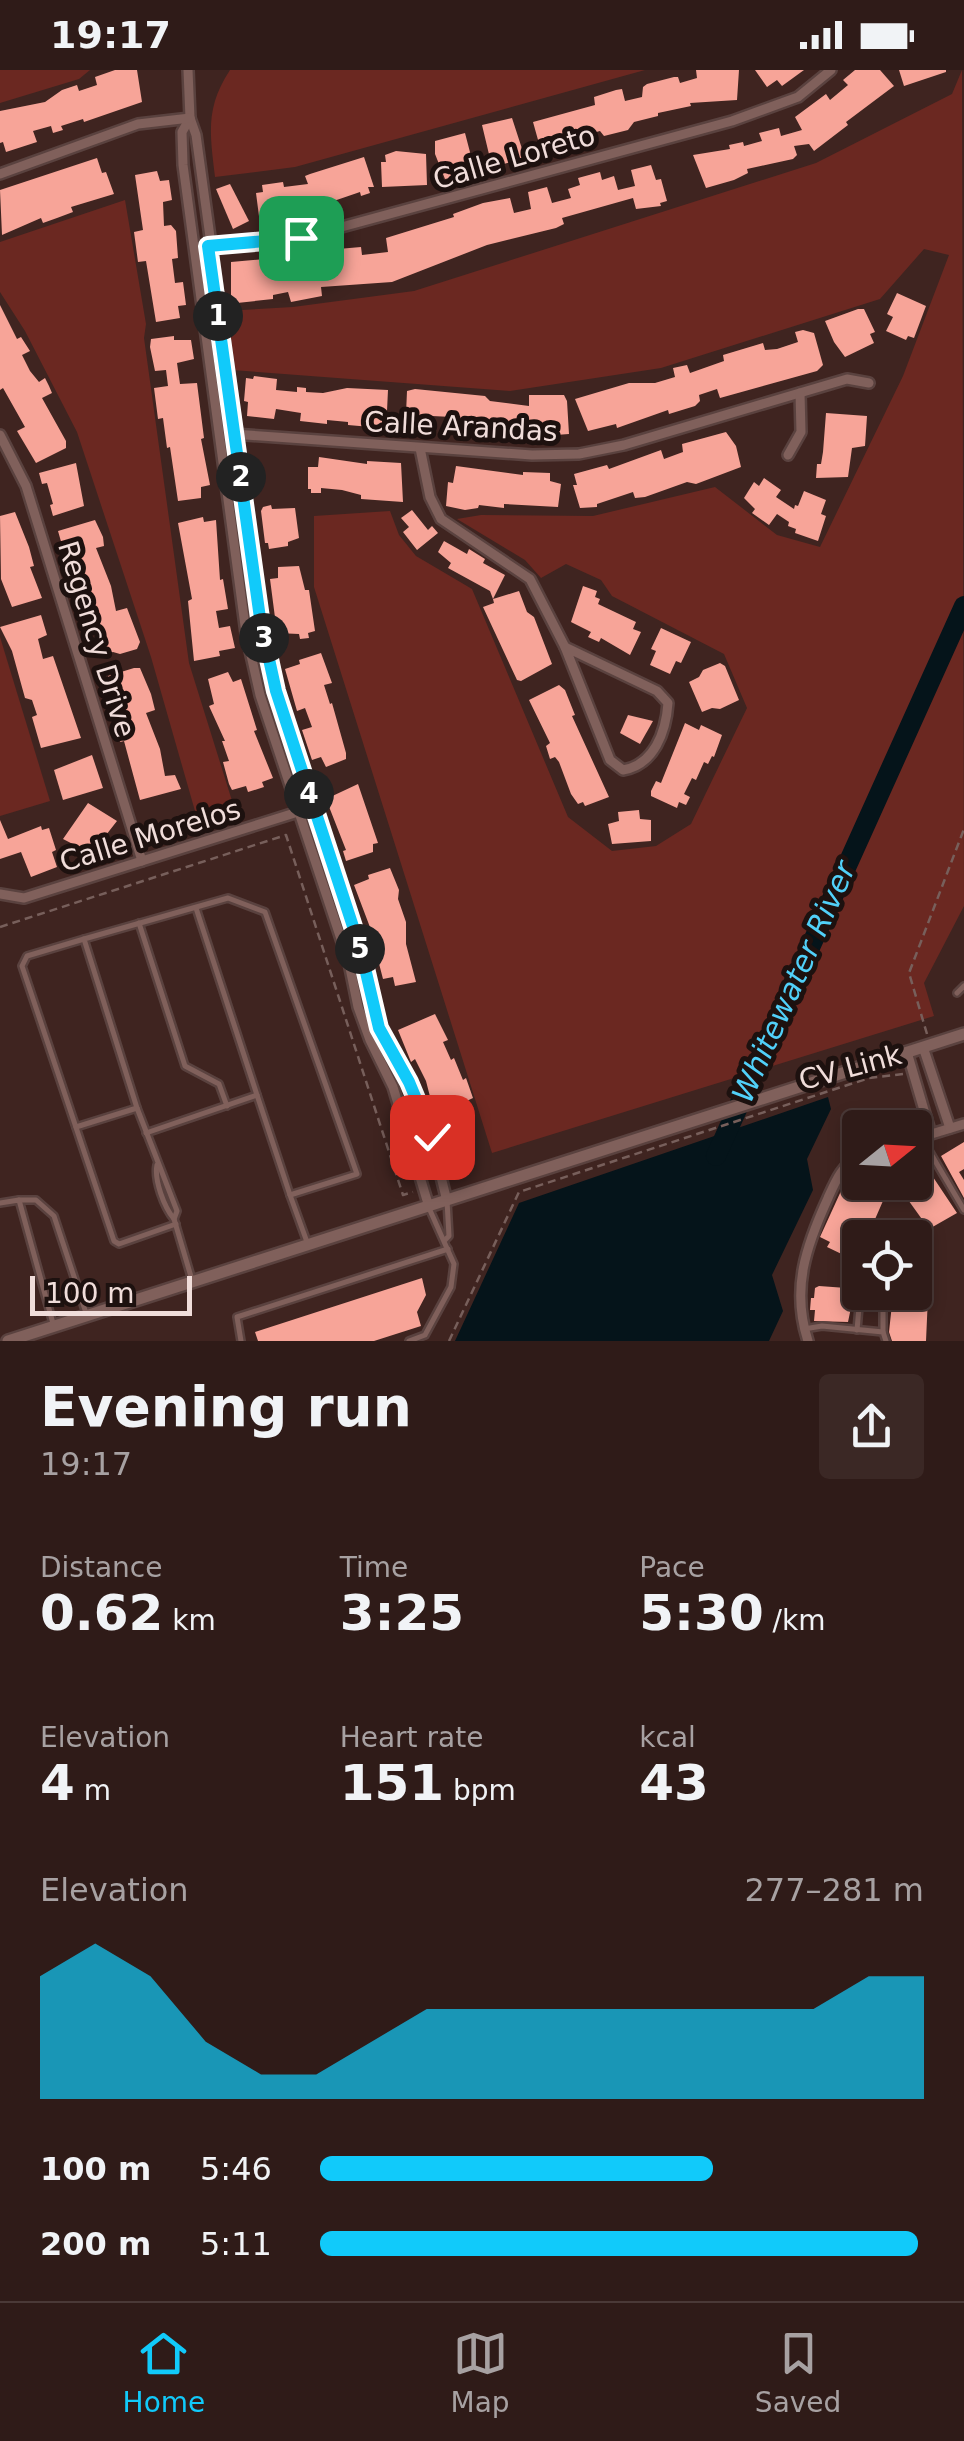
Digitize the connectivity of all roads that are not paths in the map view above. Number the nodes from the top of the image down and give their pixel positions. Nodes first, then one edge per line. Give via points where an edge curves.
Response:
1 (188, 70) edge
2 (832, 70) edge
3 (190, 118) junction
4 (0, 174) edge
5 (208, 246) junction
6 (194, 248) junction
7 (869, 383) dead end
8 (800, 393) junction
9 (220, 433) junction
10 (234, 434) junction
11 (0, 435) edge
12 (420, 448) junction
13 (788, 455) dead end
14 (564, 647) junction
15 (313, 807) junction
16 (299, 812) junction
17 (142, 861) junction
18 (0, 894) edge
19 (196, 908) junction
20 (139, 924) junction
21 (84, 939) junction
22 (964, 986) edge
23 (957, 994) dead end
24 (964, 1034) edge
25 (927, 1046) junction
26 (907, 1052) junction
27 (257, 1096) junction
28 (227, 1106) junction
29 (137, 1108) junction
30 (918, 1110) edge
31 (964, 1124) edge
32 (76, 1127) junction
33 (950, 1128) junction
34 (146, 1132) junction
35 (932, 1134) edge
36 (932, 1154) edge
37 (842, 1171) edge
38 (290, 1195) junction
39 (19, 1200) junction
40 (446, 1201) junction
41 (0, 1203) edge
42 (429, 1207) junction
43 (964, 1210) edge
44 (175, 1221) junction
45 (445, 1240) junction
46 (308, 1245) junction
47 (448, 1249) junction
48 (193, 1282) junction
49 (86, 1316) junction
50 (54, 1326) junction
51 (804, 1329) junction
52 (858, 1330) junction
53 (883, 1332) junction
54 (8, 1341) edge
55 (241, 1341) edge
56 (409, 1341) edge
57 (808, 1341) edge
58 (886, 1341) edge

1 - 3 street
2 - 5 street, Calle Loreto via 798,97 732,121 301,238
3 - 4 street via 138,124
3 - 5 street
3 - 6 street via 182,132 183,165
5 - 6 street, Calle Loreto
5 - 10 street
6 - 9 street
7 - 8 street, Calle Arandas via 847,380
8 - 12 street, Calle Arandas via 579,454
8 - 13 street via 801,432
9 - 10 street, Calle Arandas
9 - 16 street via 246,633
10 - 12 street, Calle Arandas
10 - 15 street via 267,652
11 - 17 street, Regency Drive via 26,486
12 - 14 street via 442,519 530,580
14 - 14 street via 610,760 623,770 639,768 651,758 668,703
15 - 16 street, Calle Morelos
15 - 40 street via 379,1028 432,1137
16 - 17 street, Calle Morelos
16 - 42 street
17 - 18 street, Calle Morelos via 24,898
19 - 20 lane
19 - 27 lane
19 - 38 lane via 228,898 266,912 356,1174
20 - 21 lane
20 - 28 lane via 185,1066 219,1084
21 - 29 lane
21 - 32 lane via 27,956 22,966
22 - 23 lane
24 - 25 street
25 - 26 street
25 - 33 street
26 - 30 street
26 - 40 street
27 - 28 lane
27 - 38 lane
28 - 34 lane
29 - 32 lane
29 - 34 lane
31 - 33 street
32 - 44 lane via 116,1244
33 - 35 street
34 - 44 lane via 164,1170
36 - 43 lane
37 - 51 street via 806,1246
38 - 46 lane
39 - 41 lane
39 - 49 lane via 36,1200 54,1216
39 - 50 lane
40 - 42 street
40 - 45 lane
42 - 45 lane
42 - 46 street
44 - 48 lane
45 - 47 lane
46 - 48 street
47 - 55 lane via 236,1317
47 - 56 lane via 451,1287 426,1335
48 - 49 street
49 - 50 street
50 - 54 street
51 - 52 lane
51 - 57 street
52 - 53 lane
52 - 53 lane via 862,1304 883,1306
53 - 58 lane

